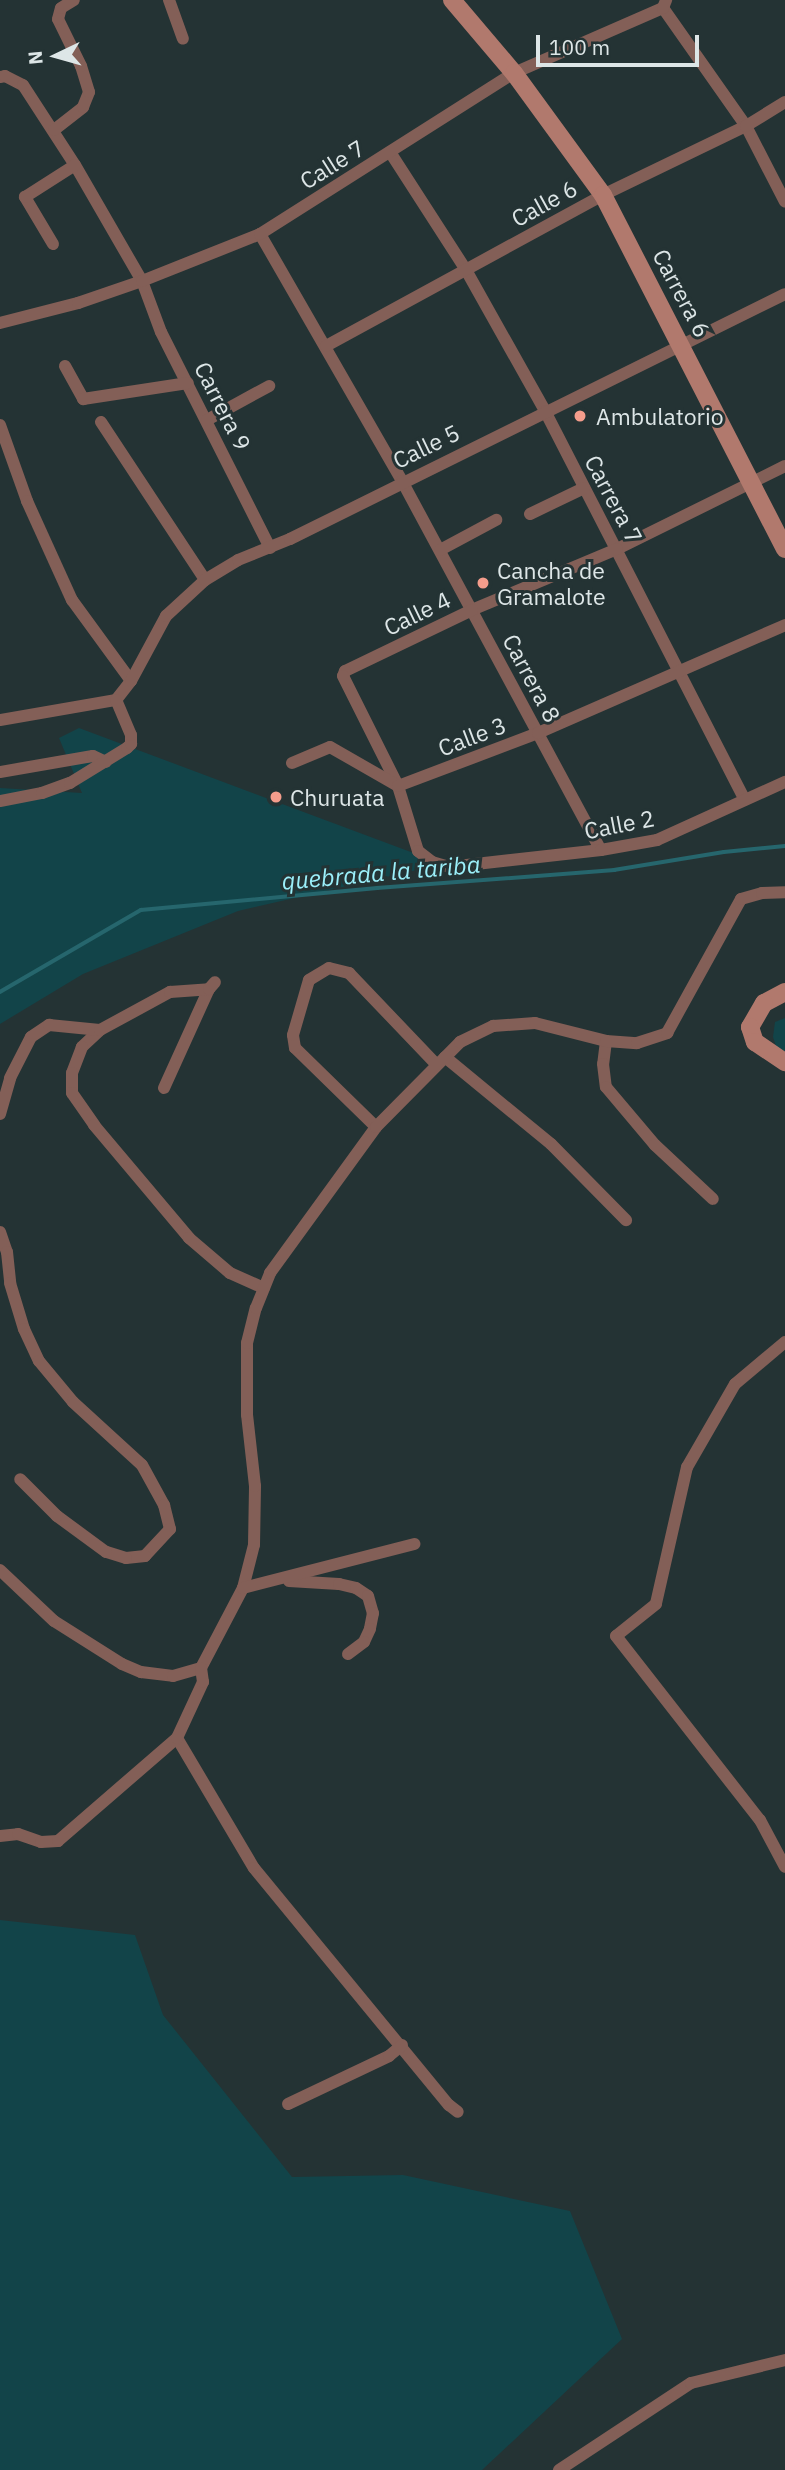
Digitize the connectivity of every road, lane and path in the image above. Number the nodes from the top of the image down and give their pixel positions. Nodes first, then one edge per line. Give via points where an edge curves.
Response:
1 (74, 0) edge
2 (169, 0) edge
3 (452, 0) edge
4 (664, 4) edge
5 (183, 39) dead end
6 (514, 73) junction
7 (0, 77) edge
8 (785, 102) edge
9 (746, 126) junction
10 (54, 130) junction
11 (390, 152) junction
12 (75, 165) junction
13 (603, 195) junction
14 (785, 202) edge
15 (260, 234) junction
16 (53, 244) dead end
17 (466, 270) junction
18 (142, 281) junction
19 (785, 293) edge
20 (0, 323) edge
21 (682, 344) junction
22 (326, 346) junction
23 (65, 366) dead end
24 (188, 383) junction
25 (269, 386) dead end
26 (545, 411) junction
27 (207, 420) junction
28 (102, 422) dead end
29 (0, 425) edge
30 (785, 466) edge
31 (751, 480) junction
32 (402, 481) junction
33 (584, 488) junction
34 (530, 514) dead end
35 (496, 520) dead end
36 (270, 548) junction
37 (617, 549) junction
38 (785, 549) edge
39 (439, 550) junction
40 (205, 580) junction
41 (472, 610) junction
42 (785, 625) edge
43 (681, 670) junction
44 (130, 683) junction
45 (117, 700) junction
46 (0, 720) edge
47 (538, 733) junction
48 (106, 762) junction
49 (292, 763) dead end
50 (0, 772) edge
51 (785, 782) edge
52 (398, 786) junction
53 (745, 800) junction
54 (0, 801) edge
55 (601, 850) junction
56 (785, 892) edge
57 (785, 992) edge
58 (100, 1030) junction
59 (607, 1041) junction
60 (441, 1061) junction
61 (785, 1062) edge
62 (164, 1088) dead end
63 (0, 1114) edge
64 (376, 1127) junction
65 (713, 1199) dead end
66 (626, 1220) dead end
67 (0, 1232) edge
68 (264, 1288) junction
69 (784, 1346) edge
70 (19, 1479) dead end
71 (414, 1544) dead end
72 (0, 1570) edge
73 (275, 1580) junction
74 (243, 1588) junction
75 (348, 1654) dead end
76 (201, 1668) junction
77 (177, 1738) junction
78 (0, 1836) edge
79 (785, 1867) edge
80 (402, 2045) junction
81 (288, 2104) dead end
82 (458, 2112) dead end
83 (785, 2360) edge
84 (559, 2470) edge

1 - 10 street via 61,8 58,19 89,92 83,107
2 - 5 street
3 - 6 main road, Carrera 6
4 - 6 street, Calle 7
4 - 9 street
6 - 11 street, Calle 7
6 - 13 main road, Carrera 6
7 - 10 street, Carrera 9 via 23,85
8 - 9 street, Calle 6
9 - 13 street, Calle 6
9 - 14 street
10 - 12 street, Carrera 9
11 - 15 street, Calle 7
11 - 17 street, Carrera 7
12 - 16 street via 25,197
12 - 18 street, Carrera 9
13 - 17 street, Calle 6
13 - 21 main road, Carrera 6
15 - 18 street, Calle 7
15 - 22 street, Carrera 8
17 - 22 street, Calle 6
17 - 26 street, Carrera 7
18 - 20 street, Calle 7
18 - 24 street, Carrera 9 via 161,332
19 - 21 street, Calle 5
21 - 26 street, Calle 5
21 - 31 main road, Carrera 6
22 - 32 street, Carrera 8
23 - 24 street via 83,399
24 - 27 street, Carrera 9
25 - 27 street
26 - 32 street, Calle 5
26 - 33 street, Carrera 7
27 - 36 street, Carrera 9
28 - 40 street
29 - 44 street via 27,500 72,600
30 - 31 street, Calle 4
31 - 37 street, Calle 4
31 - 38 main road, Carrera 6
32 - 36 street, Calle 5
32 - 39 street, Carrera 8
33 - 34 street
33 - 37 street, Carrera 7
35 - 39 street
36 - 40 street, Calle 5
37 - 41 street, Calle 4
37 - 43 street, Carrera 7
39 - 41 street, Carrera 8
40 - 44 street, Calle 5 via 166,616
41 - 47 street, Carrera 8
41 - 52 street, Calle 4 via 345,671 344,682
42 - 43 street, Calle 3
43 - 47 street, Calle 3
43 - 53 street, Carrera 7
44 - 45 street, Calle 5
45 - 46 street
45 - 48 street via 132,741
47 - 52 street, Calle 3
47 - 55 street, Carrera 8
48 - 50 street via 93,756
48 - 54 street via 56,789
49 - 52 street via 330,747
51 - 53 street, Calle 2
52 - 55 street, Calle 2 via 418,851 432,862 449,867
53 - 55 street, Calle 2 via 657,840
56 - 59 street via 741,899 667,1033 636,1043
57 - 61 main road via 764,1003 751,1027 755,1042
58 - 62 street via 170,992 212,985
58 - 63 street via 49,1026 32,1037 10,1078
58 - 68 street via 82,1047 72,1073 72,1093 189,1238 230,1273
59 - 60 street via 514,1023 475,1032
59 - 65 street via 606,1087 655,1145
60 - 64 street
60 - 64 street via 348,973 329,968 309,980 293,1035 295,1048
60 - 66 street via 551,1144
64 - 68 street via 270,1273
67 - 70 street via 23,1329 39,1362 73,1402 142,1465 164,1504 170,1529 145,1556 126,1558 106,1552 57,1516
68 - 74 street via 247,1343 247,1415 255,1486 254,1545
69 - 79 street via 735,1384 687,1466 656,1604 616,1636 760,1820
71 - 73 street
72 - 76 street via 54,1621 122,1664 173,1676
73 - 74 street
73 - 75 street via 321,1580 356,1588 368,1596 373,1614 370,1629 364,1642
74 - 76 street
76 - 77 street via 204,1682
77 - 78 street via 58,1841 41,1842 18,1834
77 - 80 street via 254,1868
80 - 81 street via 389,2056
80 - 82 street
83 - 84 street via 691,2383

